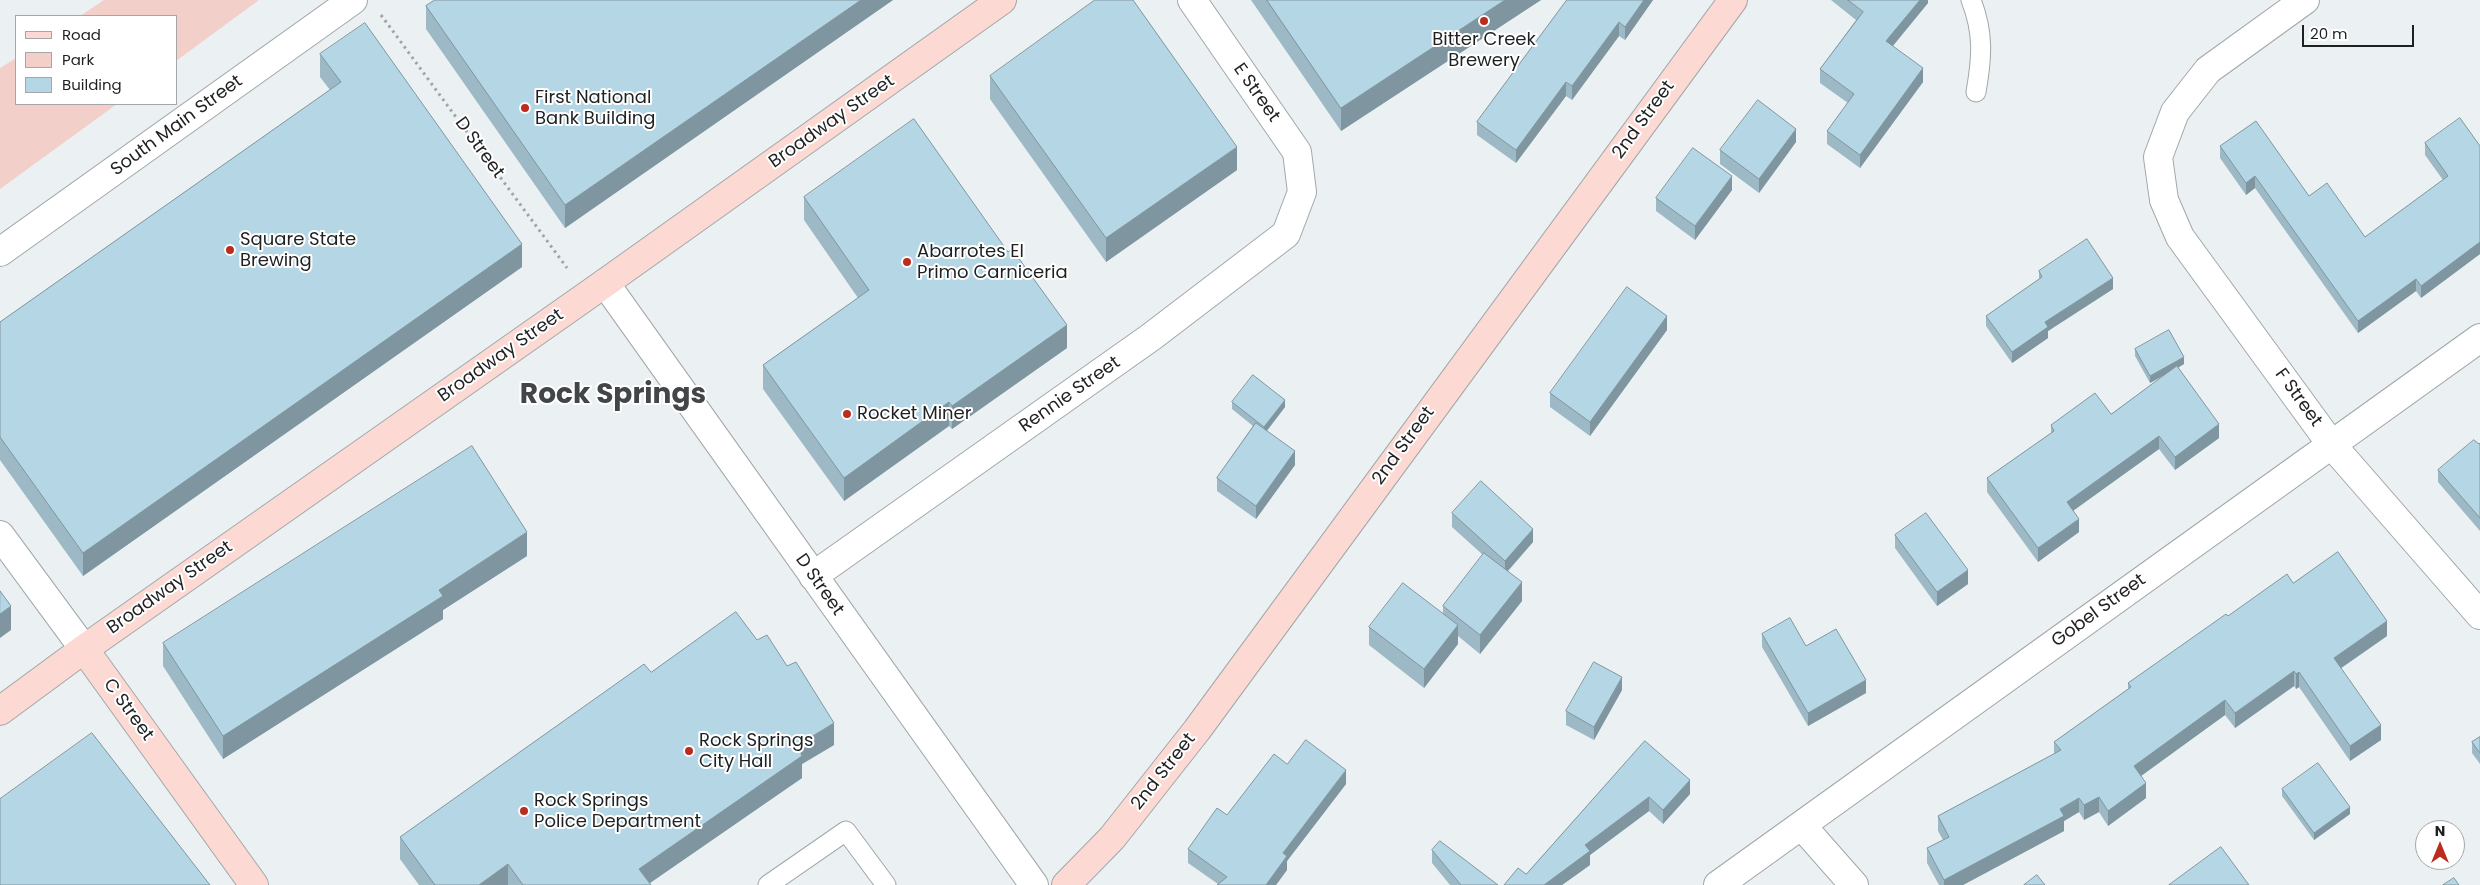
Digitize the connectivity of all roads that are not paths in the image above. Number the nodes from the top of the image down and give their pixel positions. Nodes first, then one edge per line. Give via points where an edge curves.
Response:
1 (1002, 0) edge
2 (1192, 0) edge
3 (1733, 0) edge
4 (1971, 0) edge
5 (2305, 0) edge
6 (365, 4) edge
7 (1976, 92) dead end
8 (1302, 192) joint
9 (0, 252) edge
10 (596, 289) junction
11 (2480, 338) edge
12 (2331, 444) junction
13 (0, 535) edge
14 (812, 576) junction
15 (2480, 615) edge
16 (84, 648) junction
17 (0, 711) edge
18 (1802, 826) junction
19 (254, 885) edge
20 (768, 885) edge
21 (886, 885) edge
22 (1034, 885) edge
23 (1066, 885) edge
24 (1718, 885) edge
25 (1854, 885) edge

1 - 10 street, Broadway Street
2 - 8 street, E Street via 1297,152
3 - 23 street, 2nd Street via 1197,730 1112,838
4 - 7 lane via 1978,18 1982,56
5 - 12 street, F Street via 2208,70 2174,112 2158,157 2164,200 2180,237
6 - 9 street, South Main Street
8 - 14 street, Rennie Street via 1286,234 1152,337
10 - 14 street, D Street
10 - 16 street, Broadway Street
11 - 12 street, Gobel Street
12 - 15 street, F Street
12 - 18 street, Gobel Street
13 - 16 street, C Street
14 - 22 street, D Street
16 - 17 street, Broadway Street
16 - 19 street, C Street
18 - 24 street, Gobel Street
18 - 25 street
20 - 21 lane via 846,831

